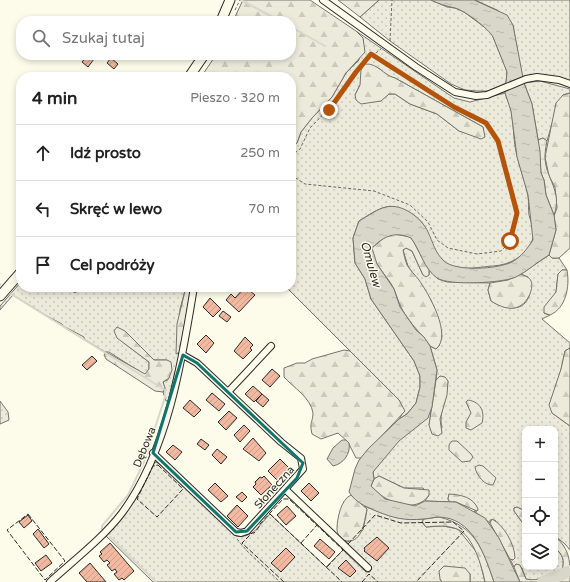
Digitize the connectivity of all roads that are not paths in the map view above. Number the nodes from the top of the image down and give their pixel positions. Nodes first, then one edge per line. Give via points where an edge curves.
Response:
1 (230, 0) edge
2 (323, 0) edge
3 (223, 16) edge
4 (201, 60) edge
5 (192, 72) edge
6 (570, 84) edge
7 (16, 278) edge
8 (193, 292) edge
9 (0, 296) edge
10 (271, 346) dead end
11 (183, 355) junction
12 (228, 392) junction
13 (153, 453) junction
14 (286, 490) junction
15 (368, 568) dead end
16 (50, 582) edge

1 - 3 main road
2 - 6 street via 447,89 455,92 476,96 500,90 526,79 546,78
4 - 5 main road
7 - 9 main road
8 - 11 street, Dębowa
10 - 12 street
11 - 12 street, Słoneczna via 197,363
11 - 13 street, Dębowa via 170,407
12 - 14 street, Słoneczna via 301,458 303,469
13 - 14 street, Słoneczna via 236,532 247,531
13 - 16 street, Dębowa via 139,486 121,514
14 - 15 street

